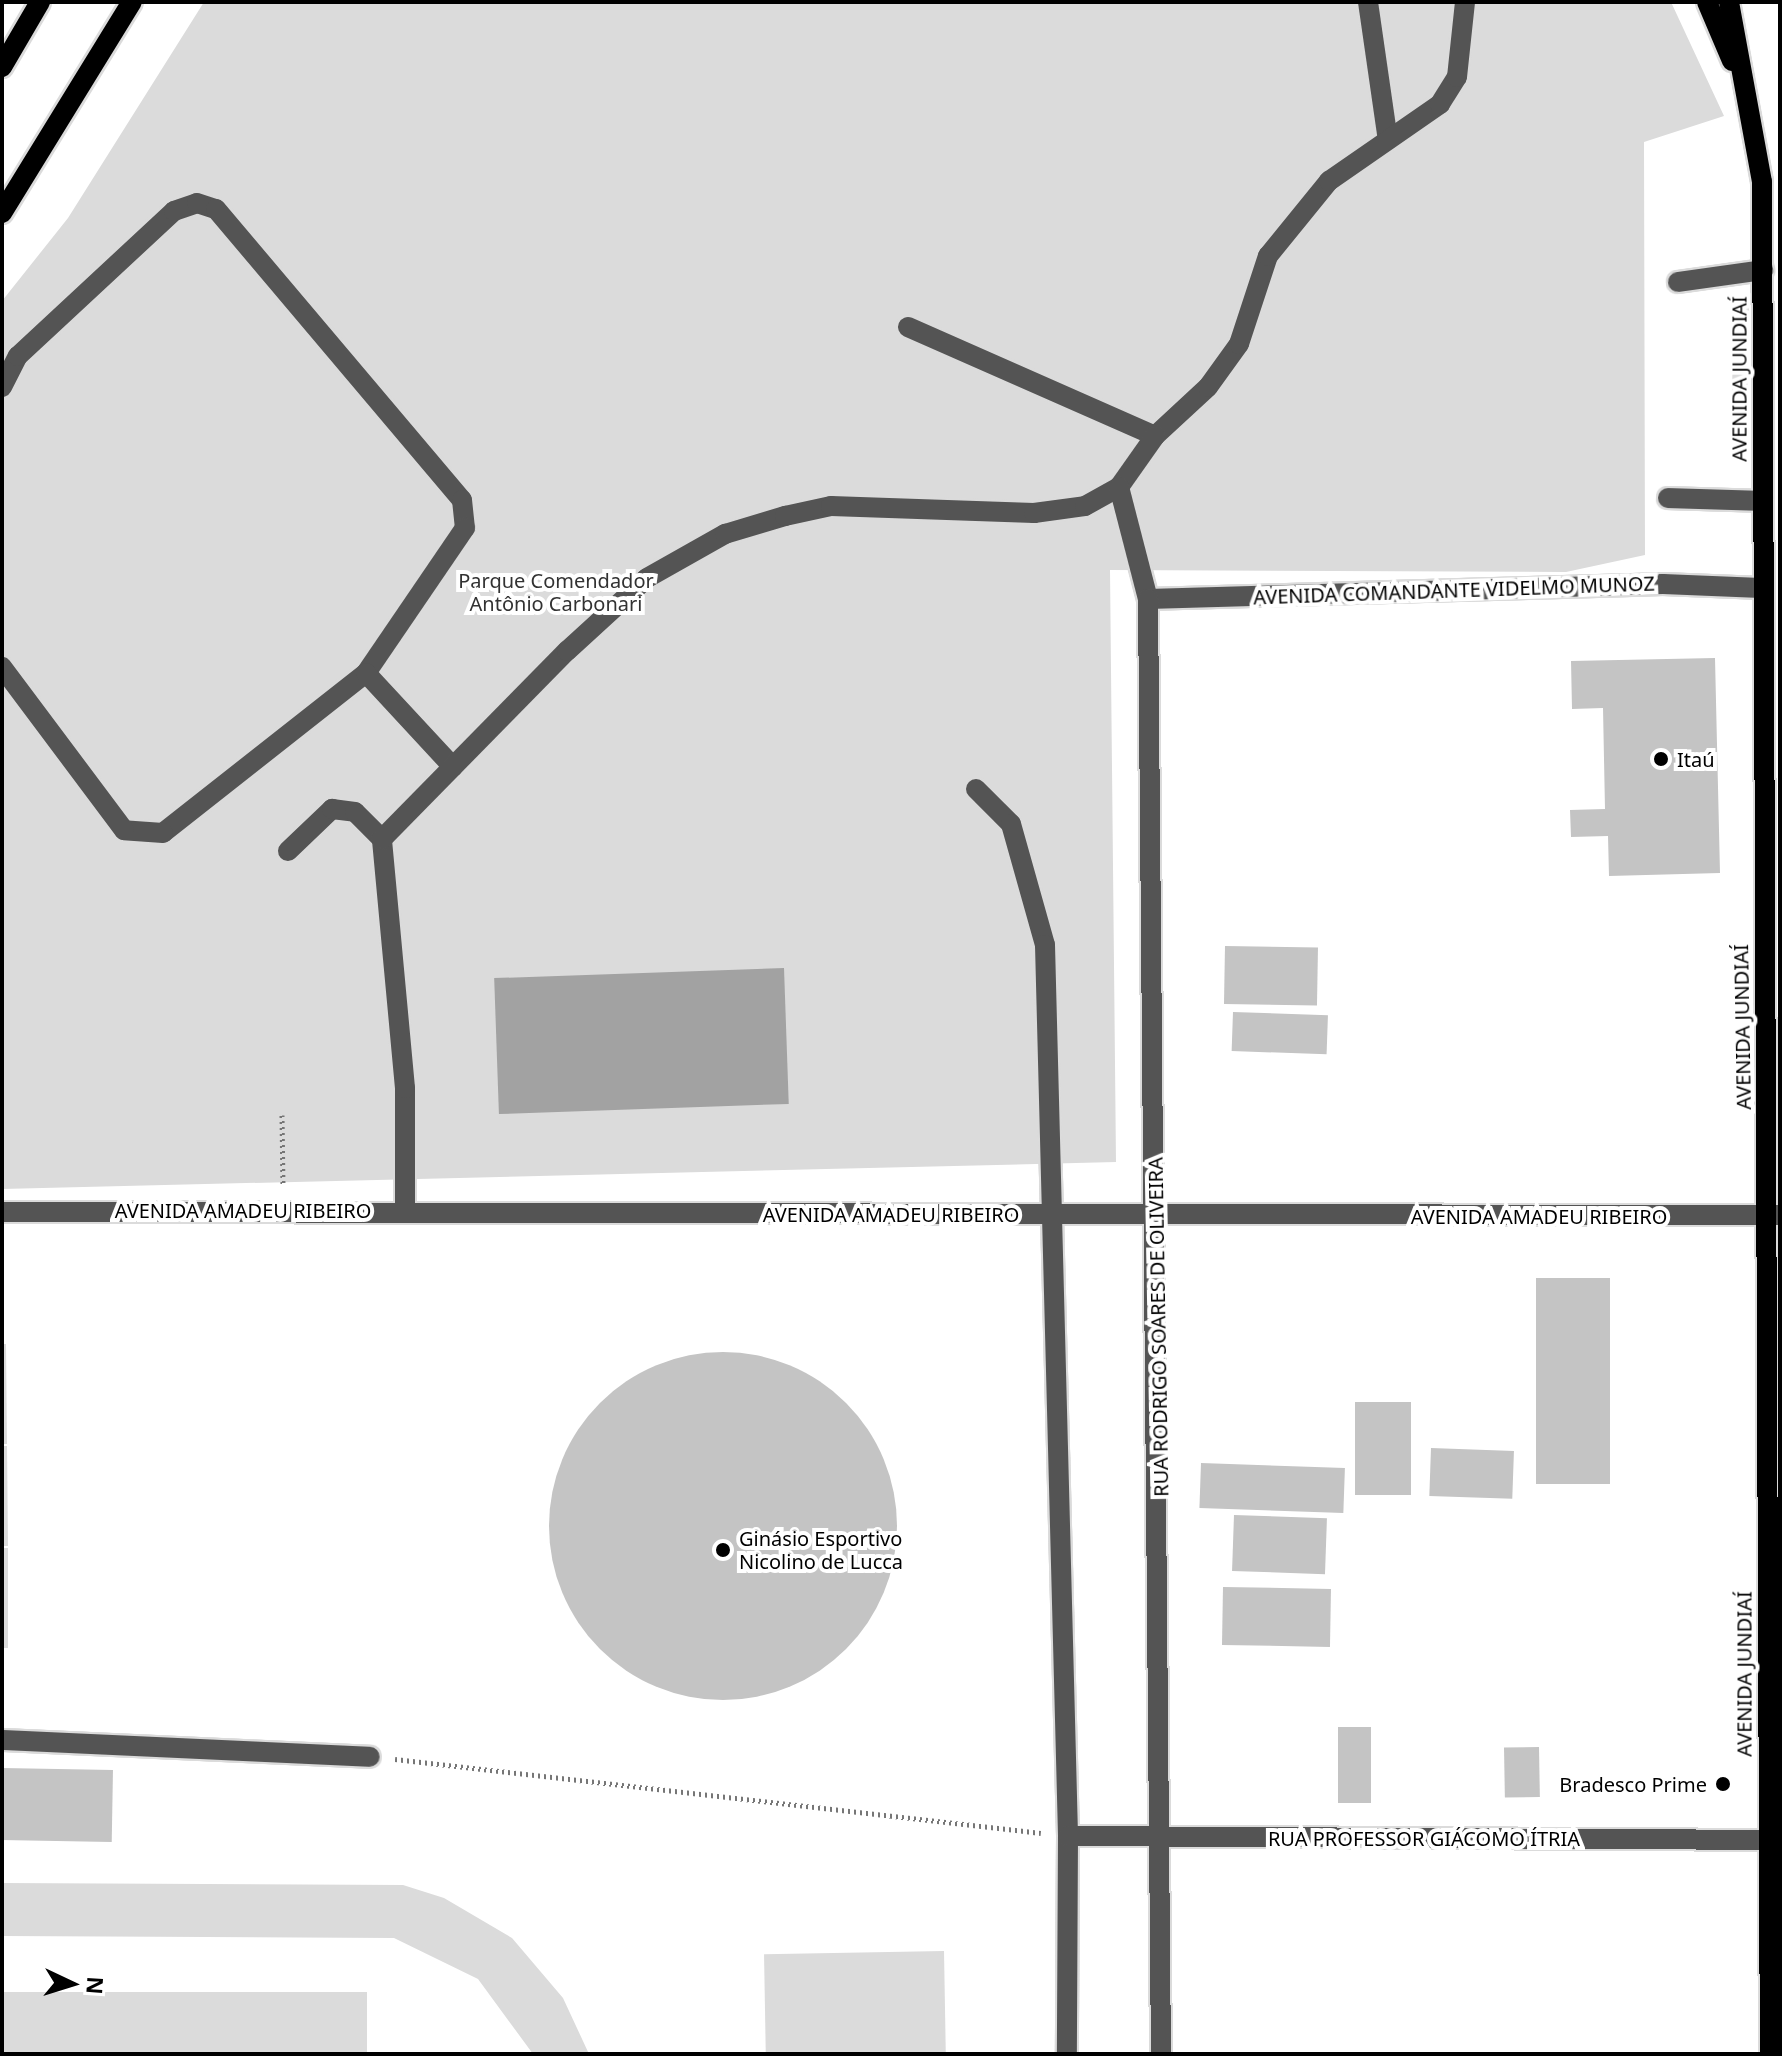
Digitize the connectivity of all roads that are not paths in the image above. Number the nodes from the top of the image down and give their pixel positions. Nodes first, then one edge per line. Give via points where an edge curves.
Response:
1 (40, 2) edge
2 (132, 2) edge
3 (1368, 2) edge
4 (1465, 2) edge
5 (1707, 2) edge
6 (1729, 2) edge
7 (2, 67) edge
8 (1749, 101) junction
9 (1388, 140) junction
10 (2, 213) edge
11 (1763, 270) junction
12 (1678, 282) dead end
13 (908, 327) dead end
14 (2, 387) edge
15 (1155, 436) junction
16 (1119, 487) junction
17 (1668, 498) dead end
18 (1763, 501) junction
19 (1761, 588) junction
20 (1148, 599) junction
21 (2, 667) edge
22 (366, 673) junction
23 (453, 767) junction
24 (976, 789) dead end
25 (382, 839) junction
26 (288, 851) dead end
27 (405, 1210) junction
28 (2, 1212) edge
29 (1049, 1215) junction
30 (1775, 1215) edge
31 (1157, 1219) junction
32 (2, 1740) edge
33 (370, 1757) road end
34 (1068, 1836) junction
35 (1163, 1836) junction
36 (1774, 1840) edge
37 (1067, 2054) edge
38 (1161, 2054) edge
39 (1770, 2054) edge

1 - 7 main road
2 - 10 main road
3 - 9 street
4 - 9 street via 1457,77 1440,104
5 - 8 main road
6 - 8 main road, AVENIDA JUNDIAÍ
8 - 11 main road, AVENIDA JUNDIAÍ via 1762,182
9 - 15 street via 1329,181 1268,256 1239,344 1208,387
11 - 12 street
11 - 18 main road, AVENIDA JUNDIAÍ
13 - 15 street
14 - 22 street via 18,356 174,211 197,203 216,209 462,500 463,535
15 - 16 street
16 - 20 street, RUA RODRIGO SOARES DE OLIVEIRA
16 - 23 street via 1085,506 1034,513 831,506 725,534 647,578
17 - 18 street
18 - 19 main road, AVENIDA JUNDIAÍ
19 - 20 street, AVENIDA COMANDANTE VIDELMO MUNOZ via 1663,584
19 - 30 main road, AVENIDA JUNDIAÍ
20 - 31 street, RUA RODRIGO SOARES DE OLIVEIRA
21 - 22 street via 124,830 142,837 163,833
22 - 23 street
23 - 25 street
24 - 29 street via 1011,824 1045,945
25 - 26 street via 355,812 332,809
25 - 27 street via 405,1088
27 - 28 street, AVENIDA AMADEU RIBEIRO
27 - 29 street, AVENIDA AMADEU RIBEIRO
29 - 31 street, AVENIDA AMADEU RIBEIRO
29 - 34 street
30 - 31 street, AVENIDA AMADEU RIBEIRO
30 - 36 main road, AVENIDA JUNDIAÍ
31 - 35 street, RUA RODRIGO SOARES DE OLIVEIRA
32 - 33 street
34 - 35 street, RUA PROFESSOR GIÁCOMO ÍTRIA
34 - 37 street
35 - 36 street, RUA PROFESSOR GIÁCOMO ÍTRIA
35 - 38 street, RUA RODRIGO SOARES DE OLIVEIRA
36 - 39 main road, AVENIDA JUNDIAÍ

